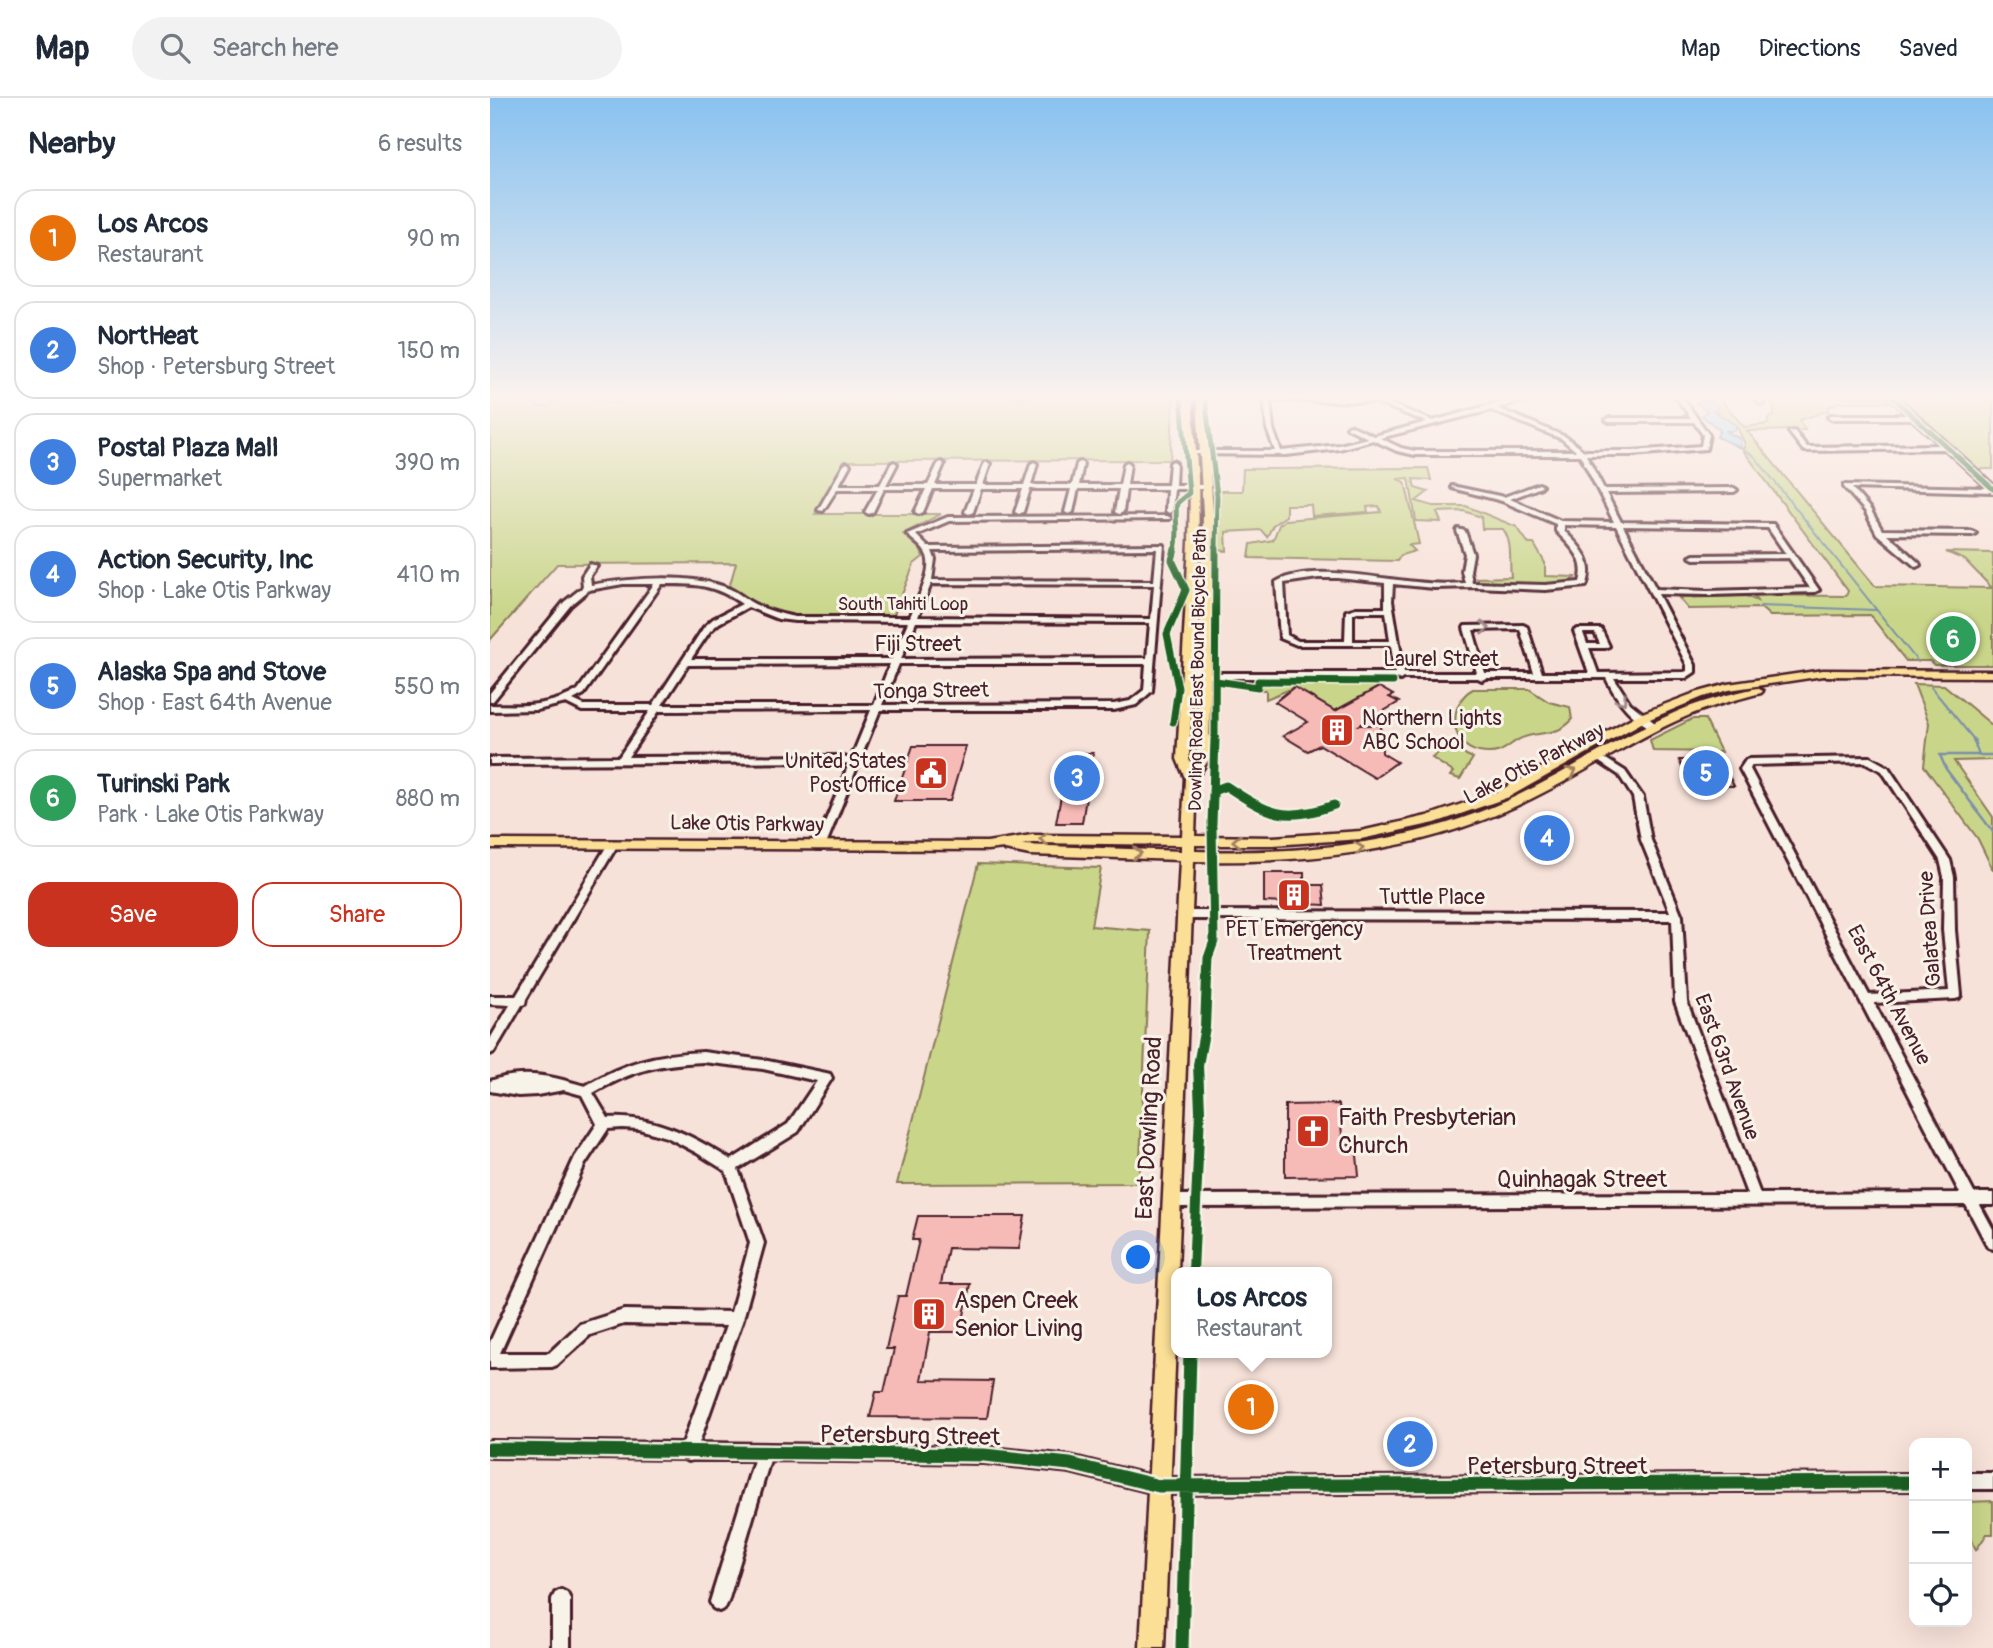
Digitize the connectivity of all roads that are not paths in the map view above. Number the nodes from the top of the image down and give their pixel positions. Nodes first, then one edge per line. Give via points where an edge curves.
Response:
1 (844, 469) edge
2 (891, 469) edge
3 (938, 469) edge
4 (985, 469) edge
5 (1032, 469) edge
6 (1079, 469) edge
7 (1127, 469) edge
8 (1172, 469) edge
9 (1197, 469) edge
10 (1203, 469) edge
11 (1591, 469) edge
12 (1971, 469) edge
13 (1539, 486) dead end
14 (834, 487) junction
15 (882, 487) junction
16 (930, 487) junction
17 (979, 487) junction
18 (1027, 487) junction
19 (1075, 487) junction
20 (1125, 487) junction
21 (1171, 487) junction
22 (1195, 487) junction
23 (1207, 487) junction
24 (1454, 487) dead end
25 (1993, 489) edge
26 (1734, 490) dead end
27 (1603, 491) junction
28 (1504, 499) junction
29 (821, 510) dead end
30 (869, 512) dead end
31 (919, 512) dead end
32 (969, 512) dead end
33 (1019, 512) dead end
34 (1069, 512) dead end
35 (1119, 512) dead end
36 (1560, 523) junction
37 (1620, 526) junction
38 (1461, 531) dead end
39 (1880, 532) junction
40 (1972, 533) dead end
41 (929, 549) junction
42 (1694, 556) dead end
43 (1792, 556) junction
44 (1916, 565) dead end
45 (593, 566) dead end
46 (660, 581) junction
47 (1389, 581) junction
48 (928, 582) junction
49 (1158, 583) junction
50 (1469, 584) junction
51 (587, 588) junction
52 (1653, 591) junction
53 (748, 604) junction
54 (1389, 610) junction
55 (1191, 614) junction
56 (911, 619) junction
57 (1154, 621) junction
58 (1349, 643) junction
59 (1393, 643) junction
60 (1584, 646) dead end
61 (1151, 661) junction
62 (685, 662) junction
63 (897, 662) junction
64 (1860, 672) junction
65 (1993, 674) edge
66 (1907, 675) junction
67 (1204, 676) junction
68 (1539, 676) junction
69 (1595, 676) junction
70 (1609, 676) junction
71 (1400, 677) junction
72 (1482, 677) junction
73 (1823, 682) junction
74 (490, 699) edge
75 (568, 701) junction
76 (656, 707) junction
77 (490, 708) edge
78 (877, 709) junction
79 (1647, 722) junction
80 (1610, 736) junction
81 (1598, 757) junction
82 (622, 760) junction
83 (490, 761) edge
84 (855, 763) junction
85 (1745, 769) joint
86 (1191, 778) junction
87 (490, 844) edge
88 (613, 844) junction
89 (820, 847) junction
90 (1187, 847) junction
91 (1187, 915) junction
92 (1677, 916) junction
93 (1868, 999) junction
94 (490, 1000) edge
95 (521, 1001) junction
96 (490, 1049) edge
97 (492, 1086) edge
98 (586, 1091) junction
99 (604, 1124) junction
100 (731, 1167) junction
101 (1971, 1199) junction
102 (1993, 1199) edge
103 (1756, 1200) junction
104 (1171, 1201) junction
105 (1993, 1242) edge
106 (736, 1319) junction
107 (490, 1360) edge
108 (490, 1449) edge
109 (688, 1453) junction
110 (764, 1453) junction
111 (1972, 1481) edge
112 (1993, 1481) edge
113 (1909, 1482) edge
114 (1159, 1486) junction
115 (561, 1599) dead end
116 (719, 1602) dead end
117 (561, 1648) edge
118 (1152, 1648) edge

1 - 14 street
2 - 15 street
3 - 16 street
4 - 17 street
5 - 18 street
6 - 19 street
7 - 20 street
8 - 21 street
9 - 22 main road, East Dowling Road
10 - 23 main road, East Dowling Road
11 - 27 street
12 - 25 street
13 - 28 street
14 - 15 street
14 - 29 street
15 - 16 street
15 - 30 street
16 - 17 street
16 - 31 street
17 - 18 street
17 - 32 street
18 - 19 street
18 - 33 street
19 - 20 street
19 - 34 street
20 - 21 street
20 - 35 street
21 - 22 street
21 - 41 street via 1168,514 948,519 911,534
22 - 23 street
22 - 55 main road, East Dowling Road
23 - 67 main road, East Dowling Road
24 - 28 street
25 - 39 street via 1846,486
26 - 27 street
27 - 37 street
28 - 36 street
36 - 37 street
36 - 50 street via 1560,531 1586,559 1588,585 1552,589
37 - 43 street via 1770,526
37 - 52 street
38 - 50 street via 1469,554
39 - 40 street
39 - 44 street
41 - 48 street via 933,561
41 - 49 street, Tonga Street via 1161,547
42 - 43 street
43 - 52 street via 1815,590
45 - 51 street via 586,576
46 - 51 street, South Tahiti Loop
46 - 53 street, South Tahiti Loop via 714,584
46 - 75 street via 580,692
47 - 50 street via 1435,587
47 - 54 street
47 - 58 street via 1361,577 1280,582 1283,636 1297,643
48 - 49 street
48 - 56 street
49 - 57 street, Tonga Street
51 - 74 street via 566,604
52 - 70 street, Laurel Street via 1691,671
53 - 56 street, South Tahiti Loop via 795,619
53 - 62 street via 716,621
54 - 58 street via 1349,613
54 - 59 street
55 - 67 street via 1198,628 1195,668
55 - 86 main road, East Dowling Road via 1183,759
56 - 57 street, South Tahiti Loop
56 - 63 street
57 - 61 street, Tonga Street
58 - 59 street
59 - 71 street
60 - 69 street
61 - 63 street, Fiji Street
61 - 78 street, Tonga Street via 1148,691 1133,703 1114,707
62 - 63 street, Fiji Street
62 - 76 street
63 - 78 street
64 - 66 main road, Lake Otis Parkway
64 - 73 main road via 1828,676
64 - 79 main road, Lake Otis Parkway via 1728,687 1699,695
65 - 66 main road, Lake Otis Parkway
66 - 73 main road, Lake Otis Parkway via 1890,680
67 - 71 street, Laurel Street
67 - 86 main road, East Dowling Road via 1203,759
68 - 69 street, Laurel Street
68 - 72 street, Laurel Street
72 -> 68 street via 1468,628 1523,627
69 - 70 street, Laurel Street
70 -> 79 street via 1617,696
71 - 72 street, Laurel Street
73 - 79 main road, Lake Otis Parkway via 1721,699
75 - 76 street, Tonga Street via 582,708
75 - 77 street via 538,708
76 - 78 street, Tonga Street
76 - 82 street
78 - 84 street
79 - 80 main road, Lake Otis Parkway
79 - 81 main road, Lake Otis Parkway
80 - 81 main road via 1599,748
80 -> 90 main road, Lake Otis Parkway via 1504,793 1395,829 1322,839
90 -> 81 main road, Lake Otis Parkway via 1335,852 1403,841 1515,803
81 - 92 street, East 63rd Avenue via 1622,773 1638,797 1646,841
82 - 83 street
82 - 84 street
84 - 89 street
85 - 93 street, East 64th Avenue
85 - 93 street, Galatea Drive via 1749,762 1867,759 1885,769 1945,859 1955,995
86 - 90 main road, East Dowling Road
87 - 88 main road, Lake Otis Parkway
88 - 89 main road, Lake Otis Parkway
88 - 95 street
89 - 90 main road, Lake Otis Parkway via 1004,845 1030,851
90 - 91 main road, East Dowling Road
91 - 92 street, Tuttle Place
91 - 104 main road, East Dowling Road
92 - 103 street, East 63rd Avenue via 1681,1002
93 - 101 street, East 64th Avenue
94 - 95 street
95 - 96 street
97 - 98 street via 542,1090 563,1085
98 - 99 street
98 - 100 street via 617,1071 667,1058 736,1058 826,1078 793,1128
99 - 100 street via 646,1126 684,1137
99 - 107 street via 580,1161
100 - 106 street via 757,1243
101 - 102 street, Quinhagak Street
101 - 103 street, Quinhagak Street
101 - 105 street, East 64th Avenue
103 - 104 street, Quinhagak Street
104 - 114 main road, East Dowling Road
106 - 107 street via 624,1317 585,1329 552,1360
106 - 109 street
108 - 109 street, Petersburg Street
109 - 110 street, Petersburg Street
110 - 114 street, Petersburg Street via 984,1455 1070,1464
110 - 116 street
111 - 112 street
113 - 114 street, Petersburg Street
114 - 118 main road, East Dowling Road
115 - 117 street

